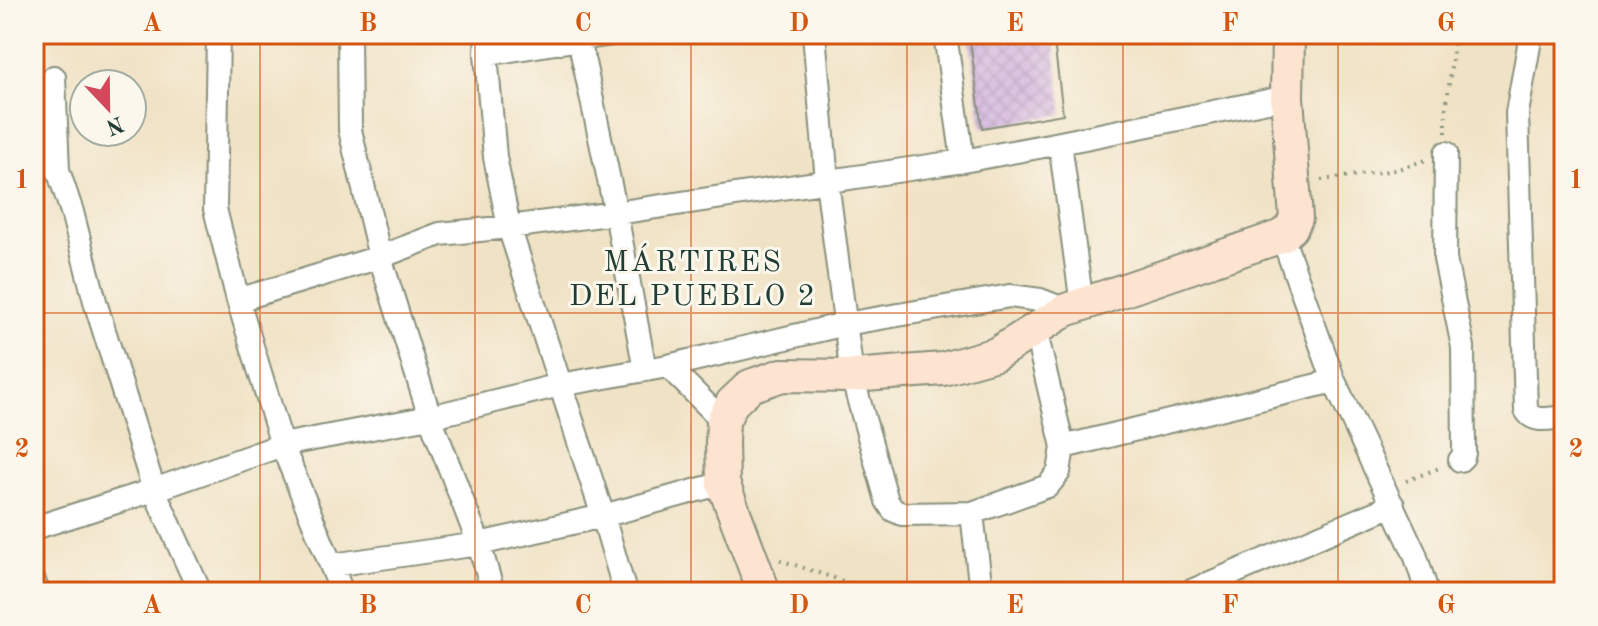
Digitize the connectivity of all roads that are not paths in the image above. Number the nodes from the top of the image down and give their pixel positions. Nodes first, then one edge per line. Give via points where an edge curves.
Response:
1 (218, 34) edge
2 (349, 34) edge
3 (612, 34) edge
4 (814, 34) edge
5 (945, 34) edge
6 (1288, 34) edge
7 (1531, 34) edge
8 (579, 39) junction
9 (486, 44) edge
10 (54, 77) dead end
11 (1287, 97) junction
12 (1060, 143) junction
13 (1446, 153) road end
14 (963, 161) junction
15 (827, 181) junction
16 (616, 213) junction
17 (509, 227) junction
18 (1282, 236) junction
19 (380, 257) junction
20 (238, 300) junction
21 (1074, 308) junction
22 (845, 324) junction
23 (1035, 329) junction
24 (668, 366) junction
25 (645, 370) junction
26 (852, 376) junction
27 (1334, 381) junction
28 (560, 385) junction
29 (430, 417) junction
30 (1564, 417) edge
31 (723, 421) junction
32 (282, 445) junction
33 (1063, 447) junction
34 (1460, 460) road end
35 (723, 483) junction
36 (154, 490) junction
37 (1389, 497) junction
38 (972, 513) junction
39 (603, 516) junction
40 (34, 528) edge
41 (479, 544) junction
42 (332, 565) junction
43 (34, 581) edge
44 (38, 592) edge
45 (200, 592) edge
46 (342, 592) edge
47 (493, 592) edge
48 (625, 592) edge
49 (764, 592) edge
50 (981, 592) edge
51 (1189, 592) edge
52 (1427, 592) edge

1 - 20 street via 215,209
2 - 19 street via 350,130
3 - 8 street
4 - 15 street
5 - 14 street
6 - 11 street
7 - 30 street via 1517,113 1526,410 1534,419
8 - 9 street
8 - 16 street
9 - 17 street via 495,157
10 - 36 street via 58,170
11 - 12 street
11 - 18 street via 1296,218
12 - 14 street
12 - 21 street
13 - 34 street via 1445,259 1463,347
14 - 15 street
15 - 16 street
15 - 22 street
16 - 17 street
16 - 25 street
17 - 19 street via 440,234
17 - 28 street
18 - 21 street
18 - 27 street
19 - 20 street
19 - 29 street
20 - 32 street
21 - 22 street via 1010,296
21 - 23 street
22 - 24 street
22 - 26 street
23 - 26 street via 996,354 943,369
23 - 33 street
24 - 25 street
24 - 31 street
25 - 28 street
26 - 31 street via 782,375 761,382 732,403
26 - 38 street via 893,510
27 - 33 street
27 - 37 street
28 - 29 street
28 - 39 street
29 - 32 street
29 - 41 street
31 - 35 street
32 - 36 street
32 - 42 street
33 - 38 street via 1059,472 1048,486
35 - 39 street
35 - 49 street
36 - 40 street
36 - 45 street
37 - 51 street
37 - 52 street
38 - 50 street
39 - 41 street
39 - 48 street
41 - 42 street
41 - 47 street
42 - 46 street
43 - 44 street

